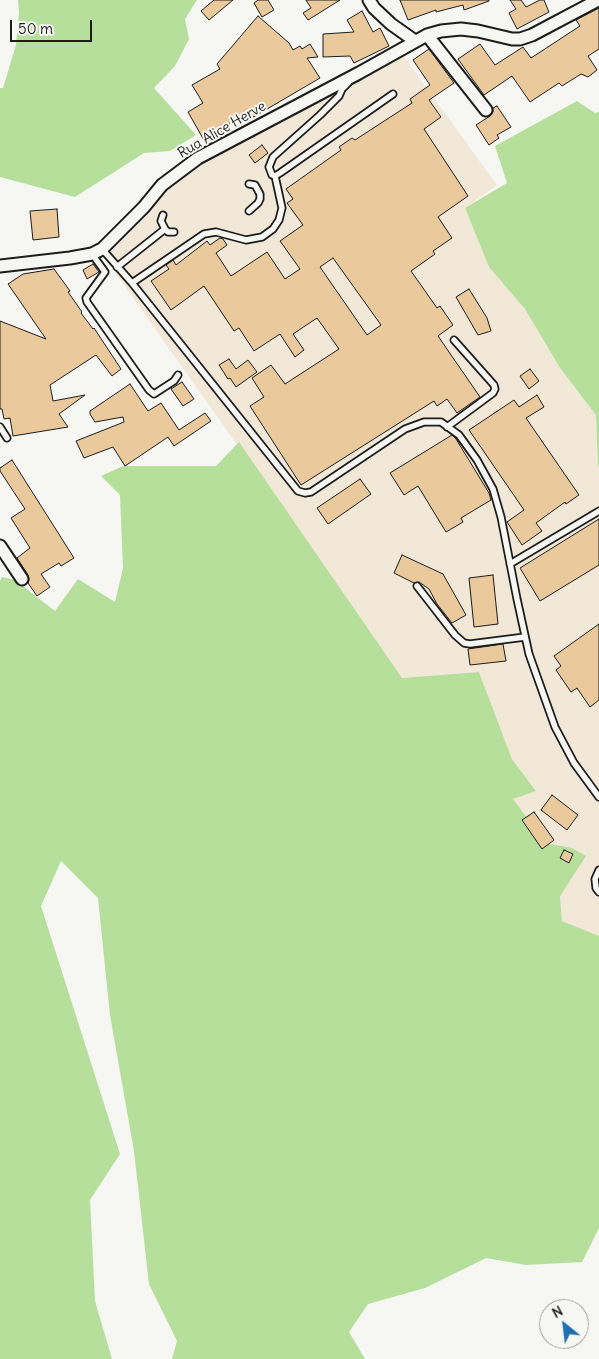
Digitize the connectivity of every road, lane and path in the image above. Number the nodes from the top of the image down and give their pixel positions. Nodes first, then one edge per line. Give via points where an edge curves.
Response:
1 (369, 0) edge
2 (598, 0) edge
3 (427, 35) junction
4 (415, 41) junction
5 (358, 73) junction
6 (393, 94) dead end
7 (486, 110) dead end
8 (275, 176) junction
9 (249, 184) dead end
10 (248, 211) dead end
11 (162, 215) dead end
12 (165, 229) junction
13 (174, 232) dead end
14 (97, 251) junction
15 (0, 266) edge
16 (118, 267) junction
17 (132, 283) junction
18 (454, 340) dead end
19 (178, 375) dead end
20 (0, 427) edge
21 (447, 427) junction
22 (8, 438) dead end
23 (599, 511) edge
24 (0, 546) edge
25 (510, 564) junction
26 (22, 579) dead end
27 (416, 586) dead end
28 (525, 636) junction
29 (599, 797) edge
30 (599, 870) edge
31 (599, 892) edge

1 - 4 street via 391,24
2 - 3 street, Rua Alice Herve via 520,39 461,29
3 - 4 street, Rua Alice Herve
3 - 7 street
4 - 5 street, Rua Alice Herve
5 - 8 lane via 320,115 273,157 269,167
5 - 14 street, Rua Alice Herve via 198,158 162,184 144,207
6 - 8 lane
8 - 17 lane via 282,208 273,229 262,237 246,240 216,232 204,234
9 - 10 lane via 254,185 260,199
11 - 12 lane
12 - 13 lane
12 - 16 lane
14 - 15 street via 70,258
14 - 16 lane
14 - 19 lane via 105,272 86,298 87,302 149,390 154,394
16 - 17 lane
17 - 21 lane via 298,491 312,492 405,429 424,422 440,422
18 - 21 lane via 495,389
20 - 22 lane
21 - 25 lane via 459,435 473,453 493,489
23 - 25 lane
24 - 26 street
25 - 28 lane
27 - 28 lane via 464,643
28 - 29 lane via 555,727 574,763
30 - 31 lane via 595,879

